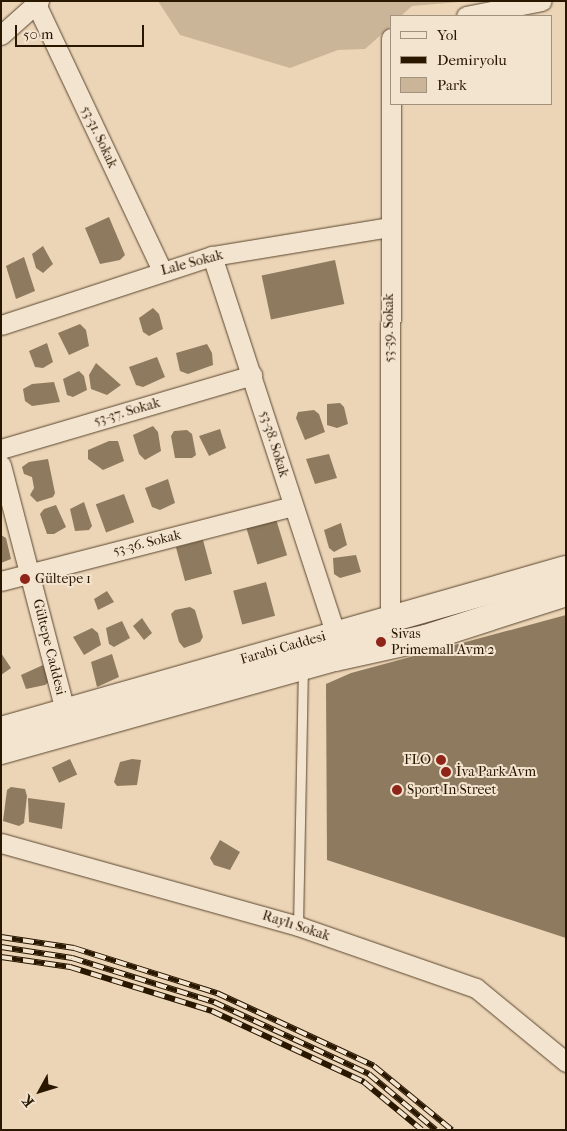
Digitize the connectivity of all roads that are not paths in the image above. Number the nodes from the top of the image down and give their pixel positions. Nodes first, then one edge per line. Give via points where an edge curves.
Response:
1 (542, 1) edge
2 (38, 3) edge
3 (471, 15) edge
4 (1, 35) edge
5 (390, 105) edge
6 (389, 227) junction
7 (212, 256) junction
8 (162, 270) junction
9 (1, 325) edge
10 (252, 375) junction
11 (1, 449) edge
12 (1, 465) edge
13 (293, 506) junction
14 (566, 569) edge
15 (30, 573) junction
16 (1, 580) edge
17 (566, 593) edge
18 (390, 619) junction
19 (335, 633) junction
20 (303, 667) junction
21 (66, 714) junction
22 (1, 730) edge
23 (1, 751) edge
24 (1, 843) edge
25 (298, 926) junction
26 (566, 1062) edge

1 - 3 street
2 - 4 street
2 - 8 street, 53-31. Sokak
5 - 6 street, 53-39. Sokak
6 - 7 street, Lale Sokak
6 - 18 street, 53-39. Sokak
7 - 8 street, Lale Sokak
7 - 10 street, 53-38. Sokak
8 - 9 street, Lale Sokak
10 - 11 street, 53-37. Sokak
10 - 13 street, 53-38. Sokak
12 - 15 street, Gültepe Caddesi
13 - 15 street, 53-36. Sokak
13 - 19 street, 53-38. Sokak
14 - 18 street, Farabi Caddesi
15 - 16 street, 53-36. Sokak
15 - 21 street, Gültepe Caddesi
17 - 20 street, Farabi Caddesi via 426,638
18 - 19 street, Farabi Caddesi
19 - 21 street, Farabi Caddesi
20 - 23 street, Farabi Caddesi
20 - 25 lane
21 - 22 street, Farabi Caddesi
24 - 25 street, Raylı Sokak
25 - 26 street, Raylı Sokak via 476,988

